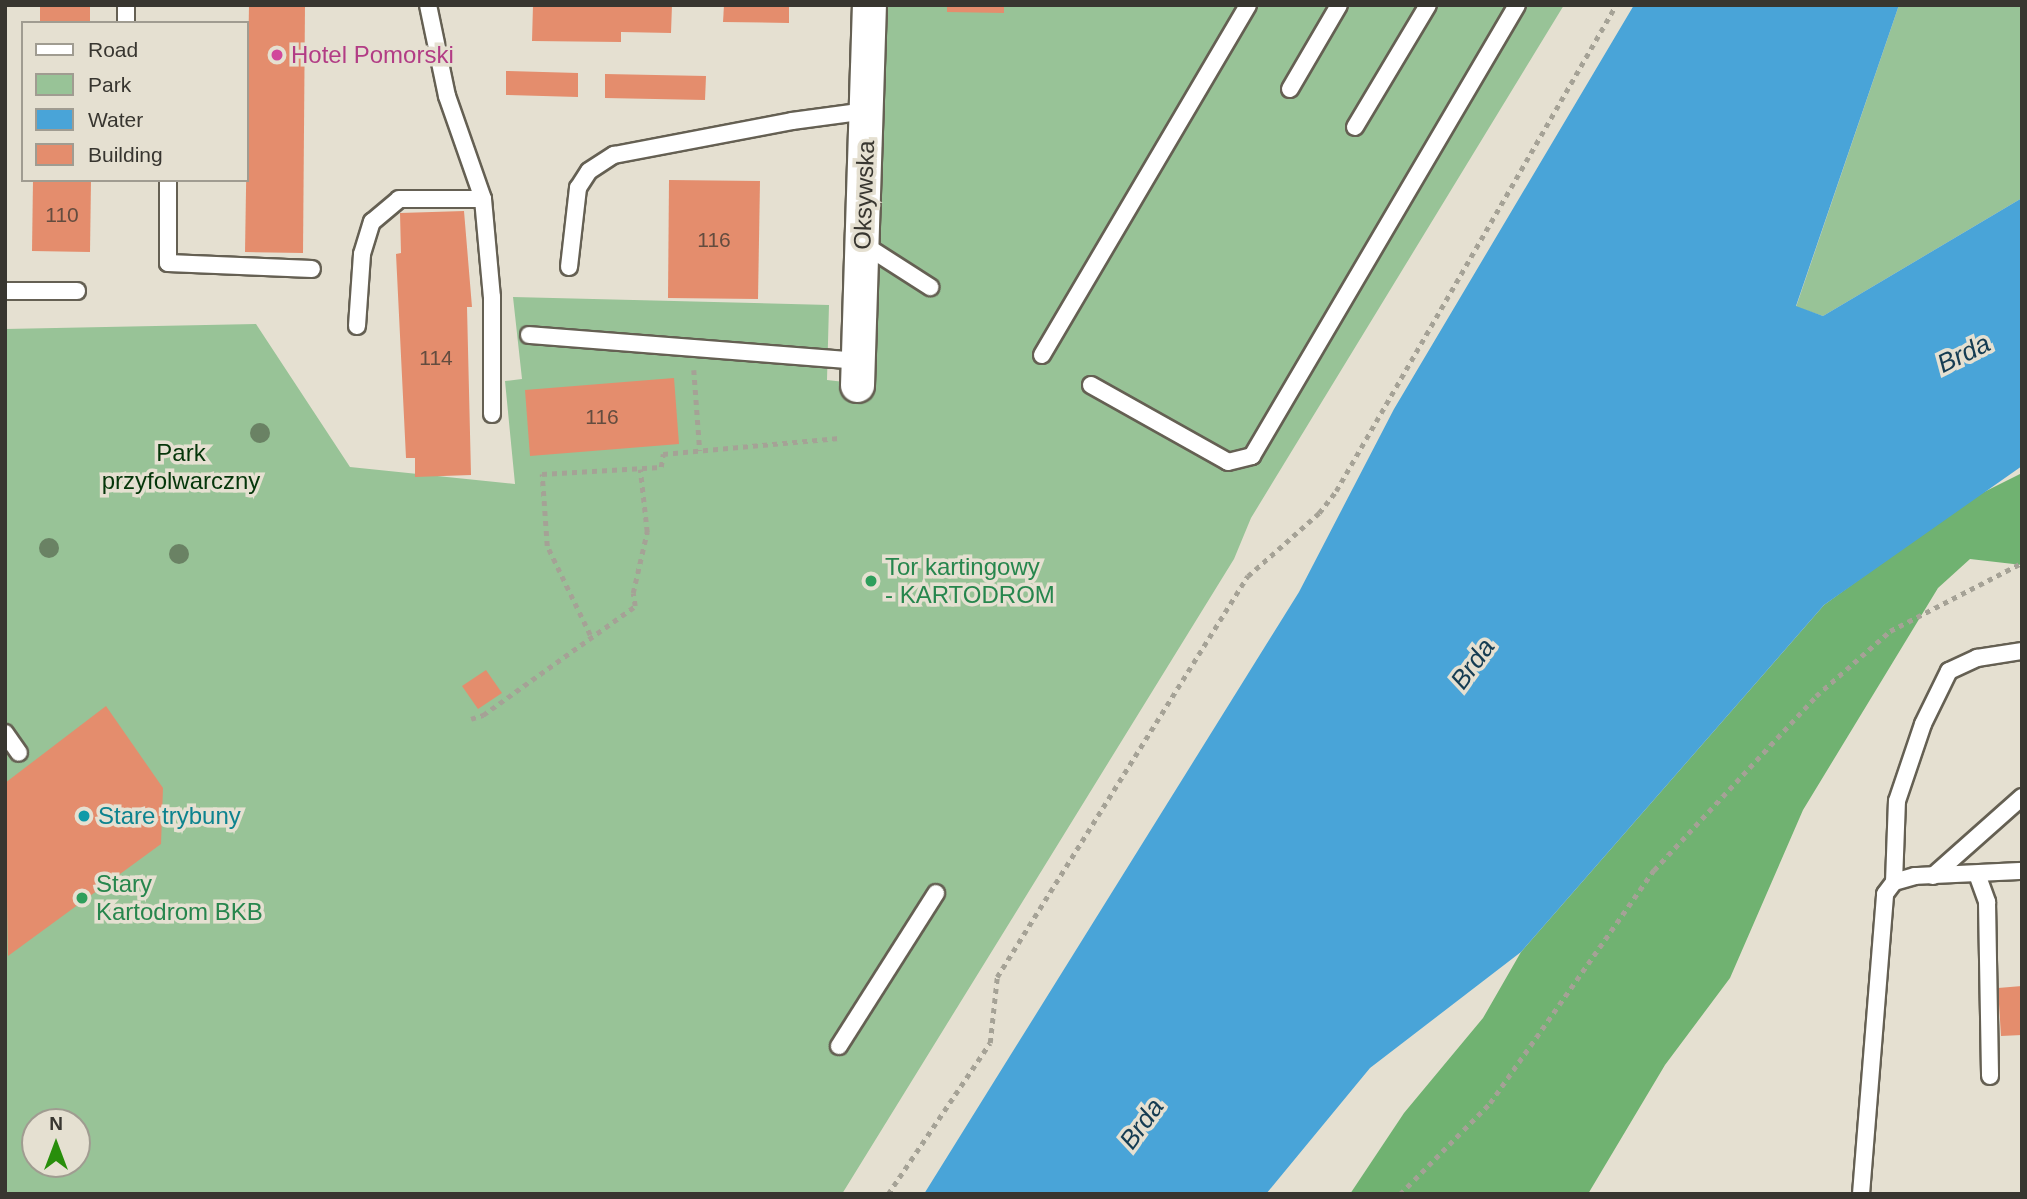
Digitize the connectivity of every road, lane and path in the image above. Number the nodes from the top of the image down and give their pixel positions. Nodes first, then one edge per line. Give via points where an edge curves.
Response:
1 (428, 5) edge
2 (869, 5) edge
3 (1248, 5) edge
4 (1339, 5) edge
5 (1428, 5) edge
6 (1517, 5) edge
7 (1616, 5) edge
8 (1290, 89) dead end
9 (866, 111) junction
10 (1354, 127) dead end
11 (168, 182) edge
12 (483, 199) junction
13 (863, 244) junction
14 (569, 267) dead end
15 (312, 269) dead end
16 (930, 287) dead end
17 (5, 291) edge
18 (77, 291) dead end
19 (357, 327) dead end
20 (529, 335) dead end
21 (693, 348) junction
22 (1042, 355) dead end
23 (858, 373) joint
24 (1091, 385) dead end
25 (492, 414) dead end
26 (839, 438) dead end
27 (700, 451) junction
28 (640, 469) junction
29 (2022, 563) edge
30 (590, 635) junction
31 (2022, 651) edge
32 (471, 719) dead end
33 (5, 733) edge
34 (19, 753) dead end
35 (2022, 797) edge
36 (2022, 872) edge
37 (1978, 874) junction
38 (1933, 876) junction
39 (1894, 882) junction
40 (936, 893) dead end
41 (839, 1046) dead end
42 (1990, 1076) dead end
43 (888, 1194) edge
44 (1400, 1194) edge
45 (1861, 1194) edge

1 - 12 lane via 447,96
2 - 9 street, Oksywska
3 - 22 lane
4 - 8 lane
5 - 10 lane
6 - 24 lane via 1252,456 1228,462
7 - 43 path via 1336,491 1319,513 1248,576 997,977 990,1043
9 - 13 street, Oksywska
9 - 14 lane via 614,155 589,171 578,188
11 - 15 lane via 168,263
12 - 19 lane via 400,199 372,222 362,254
12 - 25 lane via 492,296
13 - 16 lane
13 - 23 street, Oksywska
17 - 18 lane
20 - 21 lane
21 - 23 lane
21 - 27 path
26 - 27 path
27 - 28 path via 663,454 661,467
28 - 30 path via 647,532 633,593 635,606
28 - 30 path via 542,474 547,546
29 - 44 path via 1890,631 1816,696 1654,870 1490,1102
30 - 32 path via 483,715
31 - 39 lane via 1977,658 1948,671 1923,724 1897,802
33 - 34 lane
35 - 38 lane
36 - 37 lane
37 - 38 lane
37 - 42 lane via 1986,902
38 - 39 lane
39 - 45 lane via 1885,894
40 - 41 lane

